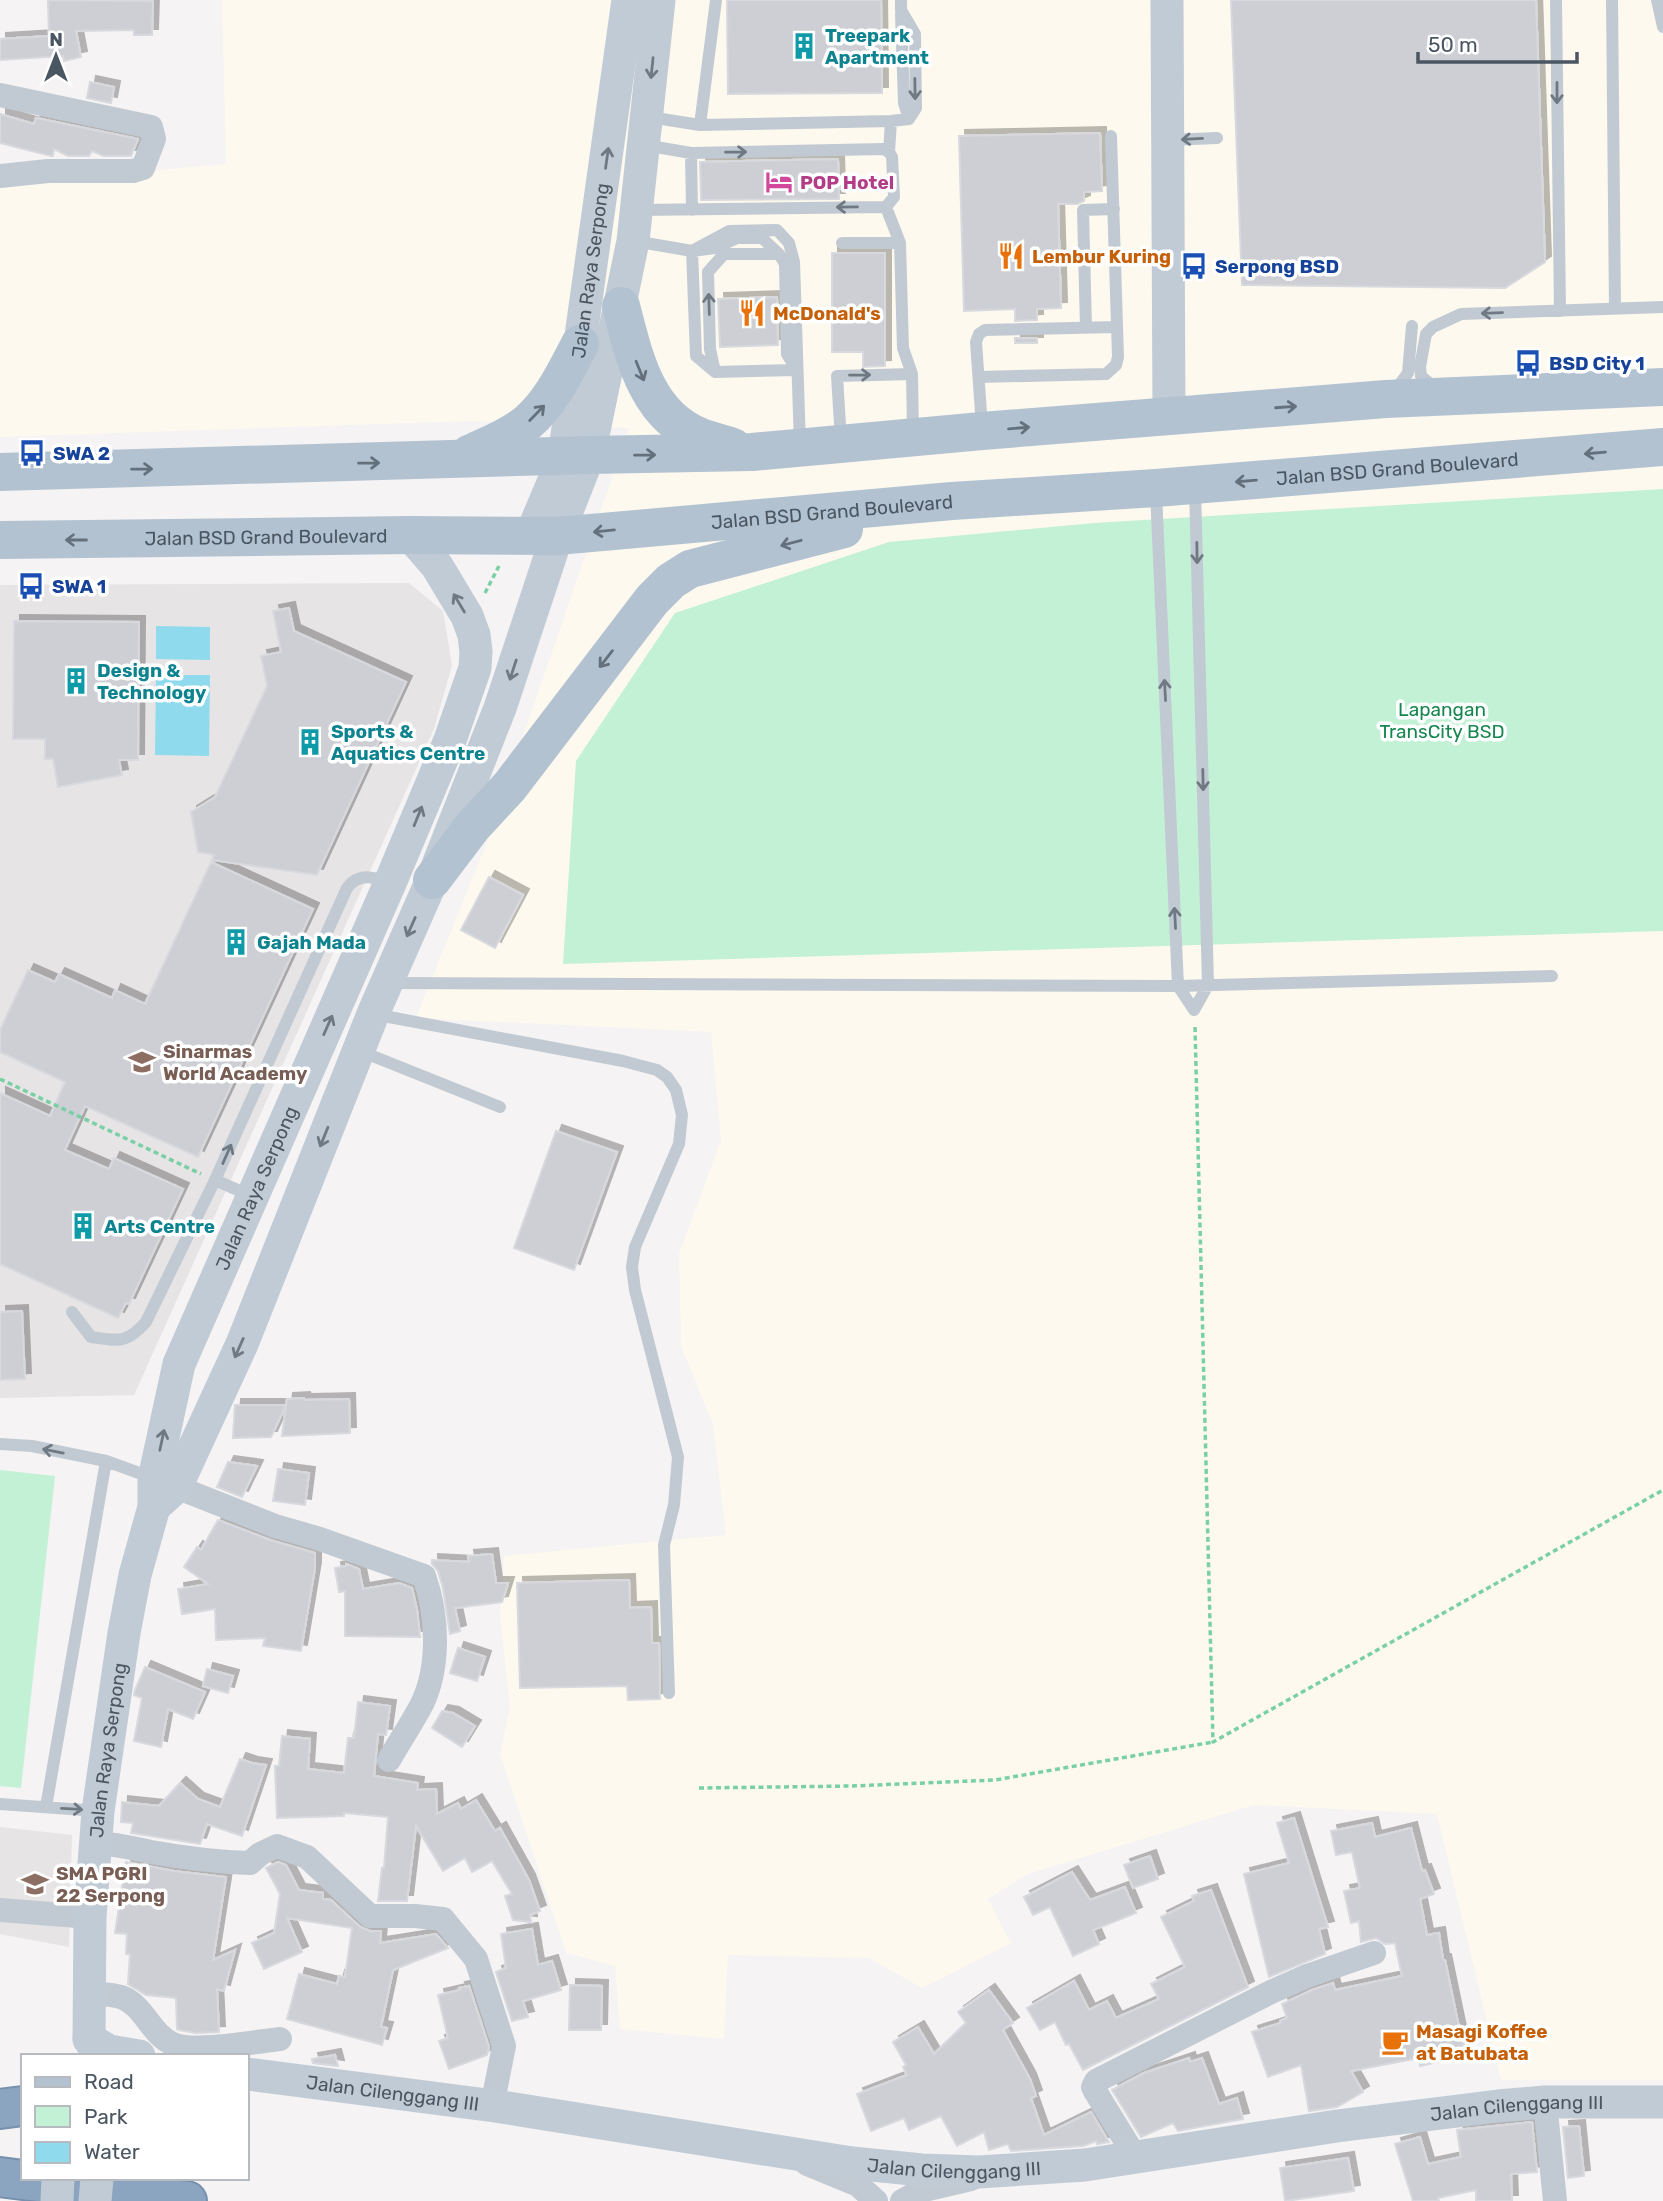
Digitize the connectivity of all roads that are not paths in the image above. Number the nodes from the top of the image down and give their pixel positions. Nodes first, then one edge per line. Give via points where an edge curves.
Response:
1 (628, 0) edge
2 (659, 0) edge
3 (716, 0) edge
4 (1167, 0) edge
5 (1556, 0) edge
6 (1612, 0) edge
7 (1657, 0) edge
8 (901, 5) edge
9 (1663, 27) edge
10 (0, 95) edge
11 (891, 121) junction
12 (700, 125) junction
13 (645, 131) junction
14 (1111, 136) dead end
15 (1217, 138) dead end
16 (1168, 140) junction
17 (889, 152) junction
18 (691, 153) junction
19 (0, 176) edge
20 (887, 207) junction
21 (1114, 209) junction
22 (692, 210) junction
23 (635, 225) junction
24 (842, 243) dead end
25 (900, 243) junction
26 (692, 251) junction
27 (779, 254) junction
28 (621, 306) junction
29 (1663, 307) edge
30 (1615, 309) junction
31 (1560, 311) junction
32 (1412, 326) dead end
33 (1117, 327) junction
34 (1086, 328) junction
35 (580, 344) junction
36 (1416, 352) junction
37 (797, 370) junction
38 (715, 372) junction
39 (912, 374) junction
40 (979, 377) junction
41 (1663, 387) edge
42 (1445, 395) junction
43 (1386, 399) junction
44 (1169, 416) junction
45 (982, 431) junction
46 (914, 439) junction
47 (841, 445) junction
48 (1663, 447) edge
49 (800, 449) junction
50 (752, 452) junction
51 (577, 456) junction
52 (458, 460) junction
53 (0, 472) edge
54 (1195, 485) junction
55 (1156, 488) junction
56 (951, 501) junction
57 (410, 534) junction
58 (544, 535) junction
59 (0, 540) edge
60 (432, 880) junction
61 (390, 883) junction
62 (1552, 976) dead end
63 (386, 983) junction
64 (1208, 985) junction
65 (1178, 986) junction
66 (373, 1014) junction
67 (359, 1051) junction
68 (500, 1107) dead end
69 (215, 1181) junction
70 (251, 1197) junction
71 (72, 1312) dead end
72 (179, 1364) junction
73 (222, 1387) junction
74 (0, 1444) edge
75 (106, 1461) junction
76 (161, 1491) junction
77 (668, 1693) dead end
78 (389, 1760) dead end
79 (0, 1804) edge
80 (46, 1807) junction
81 (97, 1827) junction
82 (0, 1910) edge
83 (90, 1917) junction
84 (1374, 1952) dead end
85 (89, 1993) junction
86 (279, 2039) dead end
87 (87, 2050) edge
88 (129, 2054) edge
89 (248, 2074) edge
90 (1545, 2102) junction
91 (1663, 2102) edge
92 (21, 2106) edge
93 (492, 2106) junction
94 (0, 2109) edge
95 (0, 2126) edge
96 (21, 2129) edge
97 (781, 2151) junction
98 (1136, 2158) junction
99 (1006, 2171) junction
100 (0, 2177) edge
101 (21, 2180) edge
102 (23, 2180) edge
103 (58, 2180) edge
104 (97, 2180) edge
105 (57, 2201) edge
106 (95, 2201) edge
107 (187, 2201) edge
108 (876, 2201) edge
109 (902, 2201) edge
110 (1555, 2201) edge

35 -> 1 main road, Jalan Raya Serpong
2 -> 13 main road, Jalan Raya Serpong
3 - 12 lane
4 - 16 main road
5 -> 31 lane
6 - 30 lane
7 - 9 lane
8 - 11 lane via 915,34 916,108 909,119
10 - 19 street via 150,127 154,139 144,168 133,171
11 - 12 lane
11 - 17 lane
12 - 13 lane
13 - 18 lane
13 - 23 main road, Jalan Raya Serpong
14 - 21 lane
15 -> 16 lane
16 - 44 main road
18 -> 17 lane
17 - 20 lane via 894,197
18 - 22 lane
20 -> 22 lane
20 - 25 lane
21 - 33 lane
21 - 34 lane via 1083,210
22 - 23 lane
23 - 26 lane
23 - 28 main road, Jalan Raya Serpong
24 - 25 lane
25 - 39 lane via 903,348
26 - 27 lane via 737,238 762,238
26 - 37 lane via 729,231 777,230 789,243 794,262
26 - 38 lane via 696,356
27 - 37 lane via 785,264 787,354
38 -> 27 lane via 708,272 724,254
28 -> 50 main road via 643,378 666,415 700,437
28 - 51 main road, Jalan Raya Serpong
29 - 30 lane
30 - 31 lane
31 -> 36 lane via 1461,314 1433,327
32 - 36 lane
33 - 34 lane
33 - 40 lane via 1118,357 1107,374
34 - 40 lane via 985,330 976,342
35 - 51 main road, Jalan Raya Serpong
52 -> 35 main road via 526,424 544,407
36 - 42 lane via 1421,376
36 - 43 lane via 1405,380
37 - 38 lane
37 - 49 lane
39 - 46 lane
47 -> 39 lane via 836,376
40 - 45 lane
41 - 42 main road
42 - 43 main road
44 -> 43 main road
45 -> 44 main road
45 - 46 main road
46 - 47 main road
47 - 49 main road
48 -> 54 main road, Jalan BSD Grand Boulevard
49 - 50 main road
51 -> 50 main road
51 - 52 main road
51 - 58 main road, Jalan Raya Serpong
53 -> 52 main road
54 - 55 main road, Jalan BSD Grand Boulevard
54 -> 64 lane
55 - 56 main road, Jalan BSD Grand Boulevard
65 -> 55 lane
56 -> 58 main road, Jalan BSD Grand Boulevard
56 -> 60 main road via 690,569 671,581
57 - 58 main road, Jalan BSD Grand Boulevard
57 -> 59 main road, Jalan BSD Grand Boulevard
61 -> 57 main road, Jalan Raya Serpong via 471,683 476,652 467,616 437,566
58 -> 60 main road, Jalan Raya Serpong via 500,708
60 -> 63 main road, Jalan Raya Serpong
69 -> 61 lane via 347,888 366,876
70 -> 61 main road, Jalan Raya Serpong
62 - 64 lane
63 - 65 lane
63 - 66 main road, Jalan Raya Serpong
64 - 65 lane
64 - 65 lane via 1194,1010
66 - 67 main road, Jalan Raya Serpong
66 - 77 lane via 622,1061 657,1070 676,1090 682,1115 679,1144 635,1247 632,1267 678,1457 674,1505 664,1545
67 - 68 lane
67 -> 73 main road, Jalan Raya Serpong
69 - 70 lane
69 - 71 lane via 146,1322 132,1338 91,1337
70 - 72 main road, Jalan Raya Serpong
72 - 73 main road
76 -> 72 main road, Jalan Raya Serpong
73 - 76 main road, Jalan Raya Serpong
75 -> 74 lane
75 - 76 lane
75 - 80 lane
76 - 78 street via 424,1576 435,1613 431,1676 423,1702
76 - 81 main road, Jalan Raya Serpong via 135,1575
79 - 80 lane
80 -> 81 lane
81 - 83 main road, Jalan Raya Serpong
81 - 93 street via 127,1845 215,1862 250,1863 277,1846 307,1857 370,1916 443,1919 476,1959 504,2046
82 - 83 street
83 - 85 main road, Jalan Raya Serpong
84 - 98 street via 1271,1992 1096,2081 1095,2091
85 - 86 street via 132,2003 163,2037 181,2046
85 - 87 main road, Jalan Raya Serpong
87 - 88 main road
89 - 93 main road, Jalan Cilenggang III
90 - 91 main road, Jalan Cilenggang III
90 - 98 main road, Jalan Cilenggang III via 1337,2126
90 - 110 street
92 - 94 highway
93 - 97 main road, Jalan Cilenggang III
95 - 96 highway
97 - 99 main road, Jalan Cilenggang III via 922,2170
97 - 108 street via 858,2185
98 - 99 main road, Jalan Cilenggang III
99 - 109 street via 920,2191
100 - 101 highway
102 - 107 highway
103 - 105 main road, bridge
104 - 106 main road, bridge

